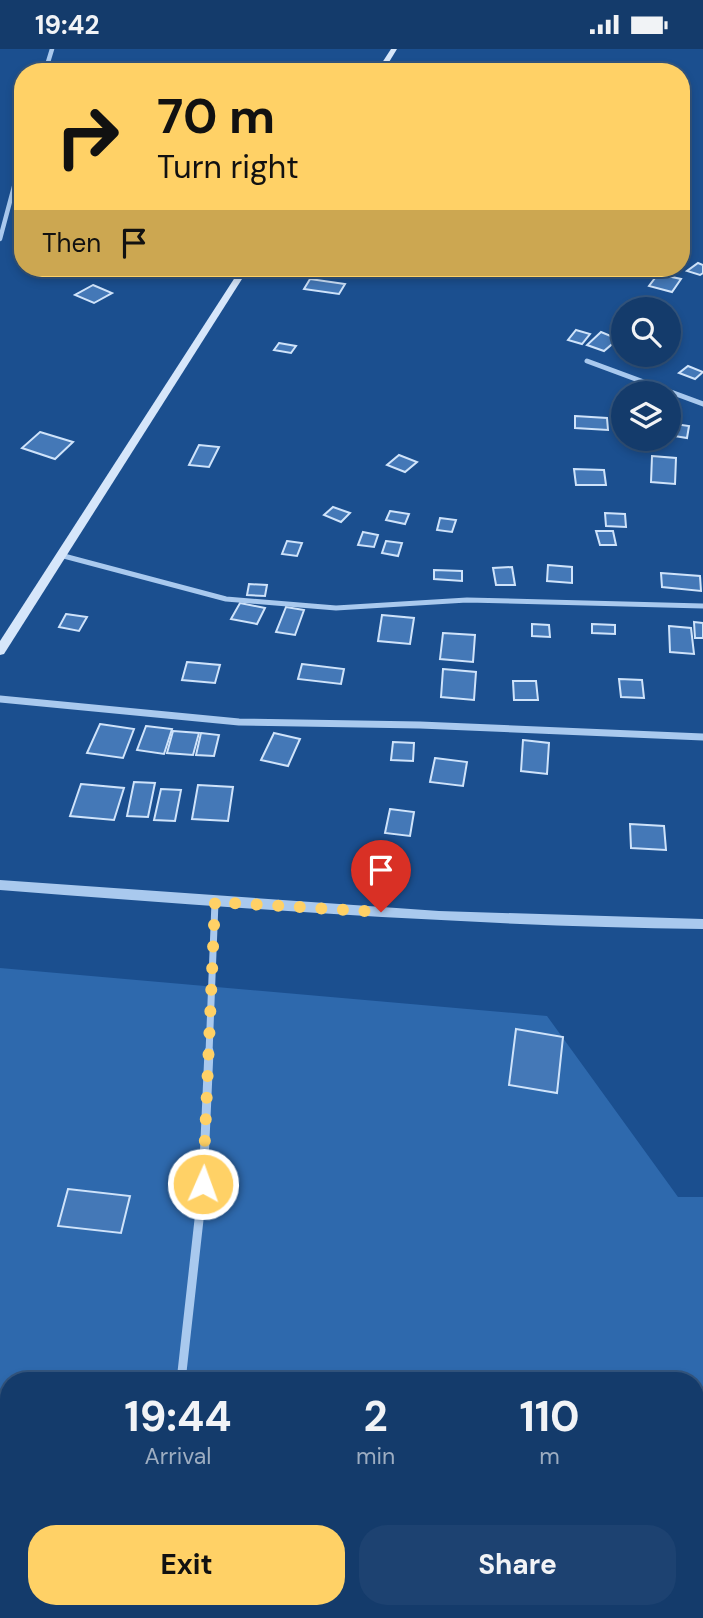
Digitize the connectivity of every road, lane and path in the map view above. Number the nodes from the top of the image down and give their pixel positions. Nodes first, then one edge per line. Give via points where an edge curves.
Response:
1 (14, 187) edge
2 (0, 239) edge
3 (239, 277) edge
4 (587, 361) dead end
5 (703, 404) edge
6 (60, 555) junction
7 (703, 606) edge
8 (0, 651) edge
9 (0, 699) edge
10 (703, 737) edge
11 (0, 885) edge
12 (215, 902) junction
13 (703, 924) edge
14 (182, 1372) edge

1 - 2 street
3 - 6 main road
4 - 5 street
6 - 7 street via 226,599 336,608 467,600
6 - 8 main road
9 - 10 street via 239,722
11 - 12 street
12 - 13 street via 576,923
12 - 14 street via 203,1184

